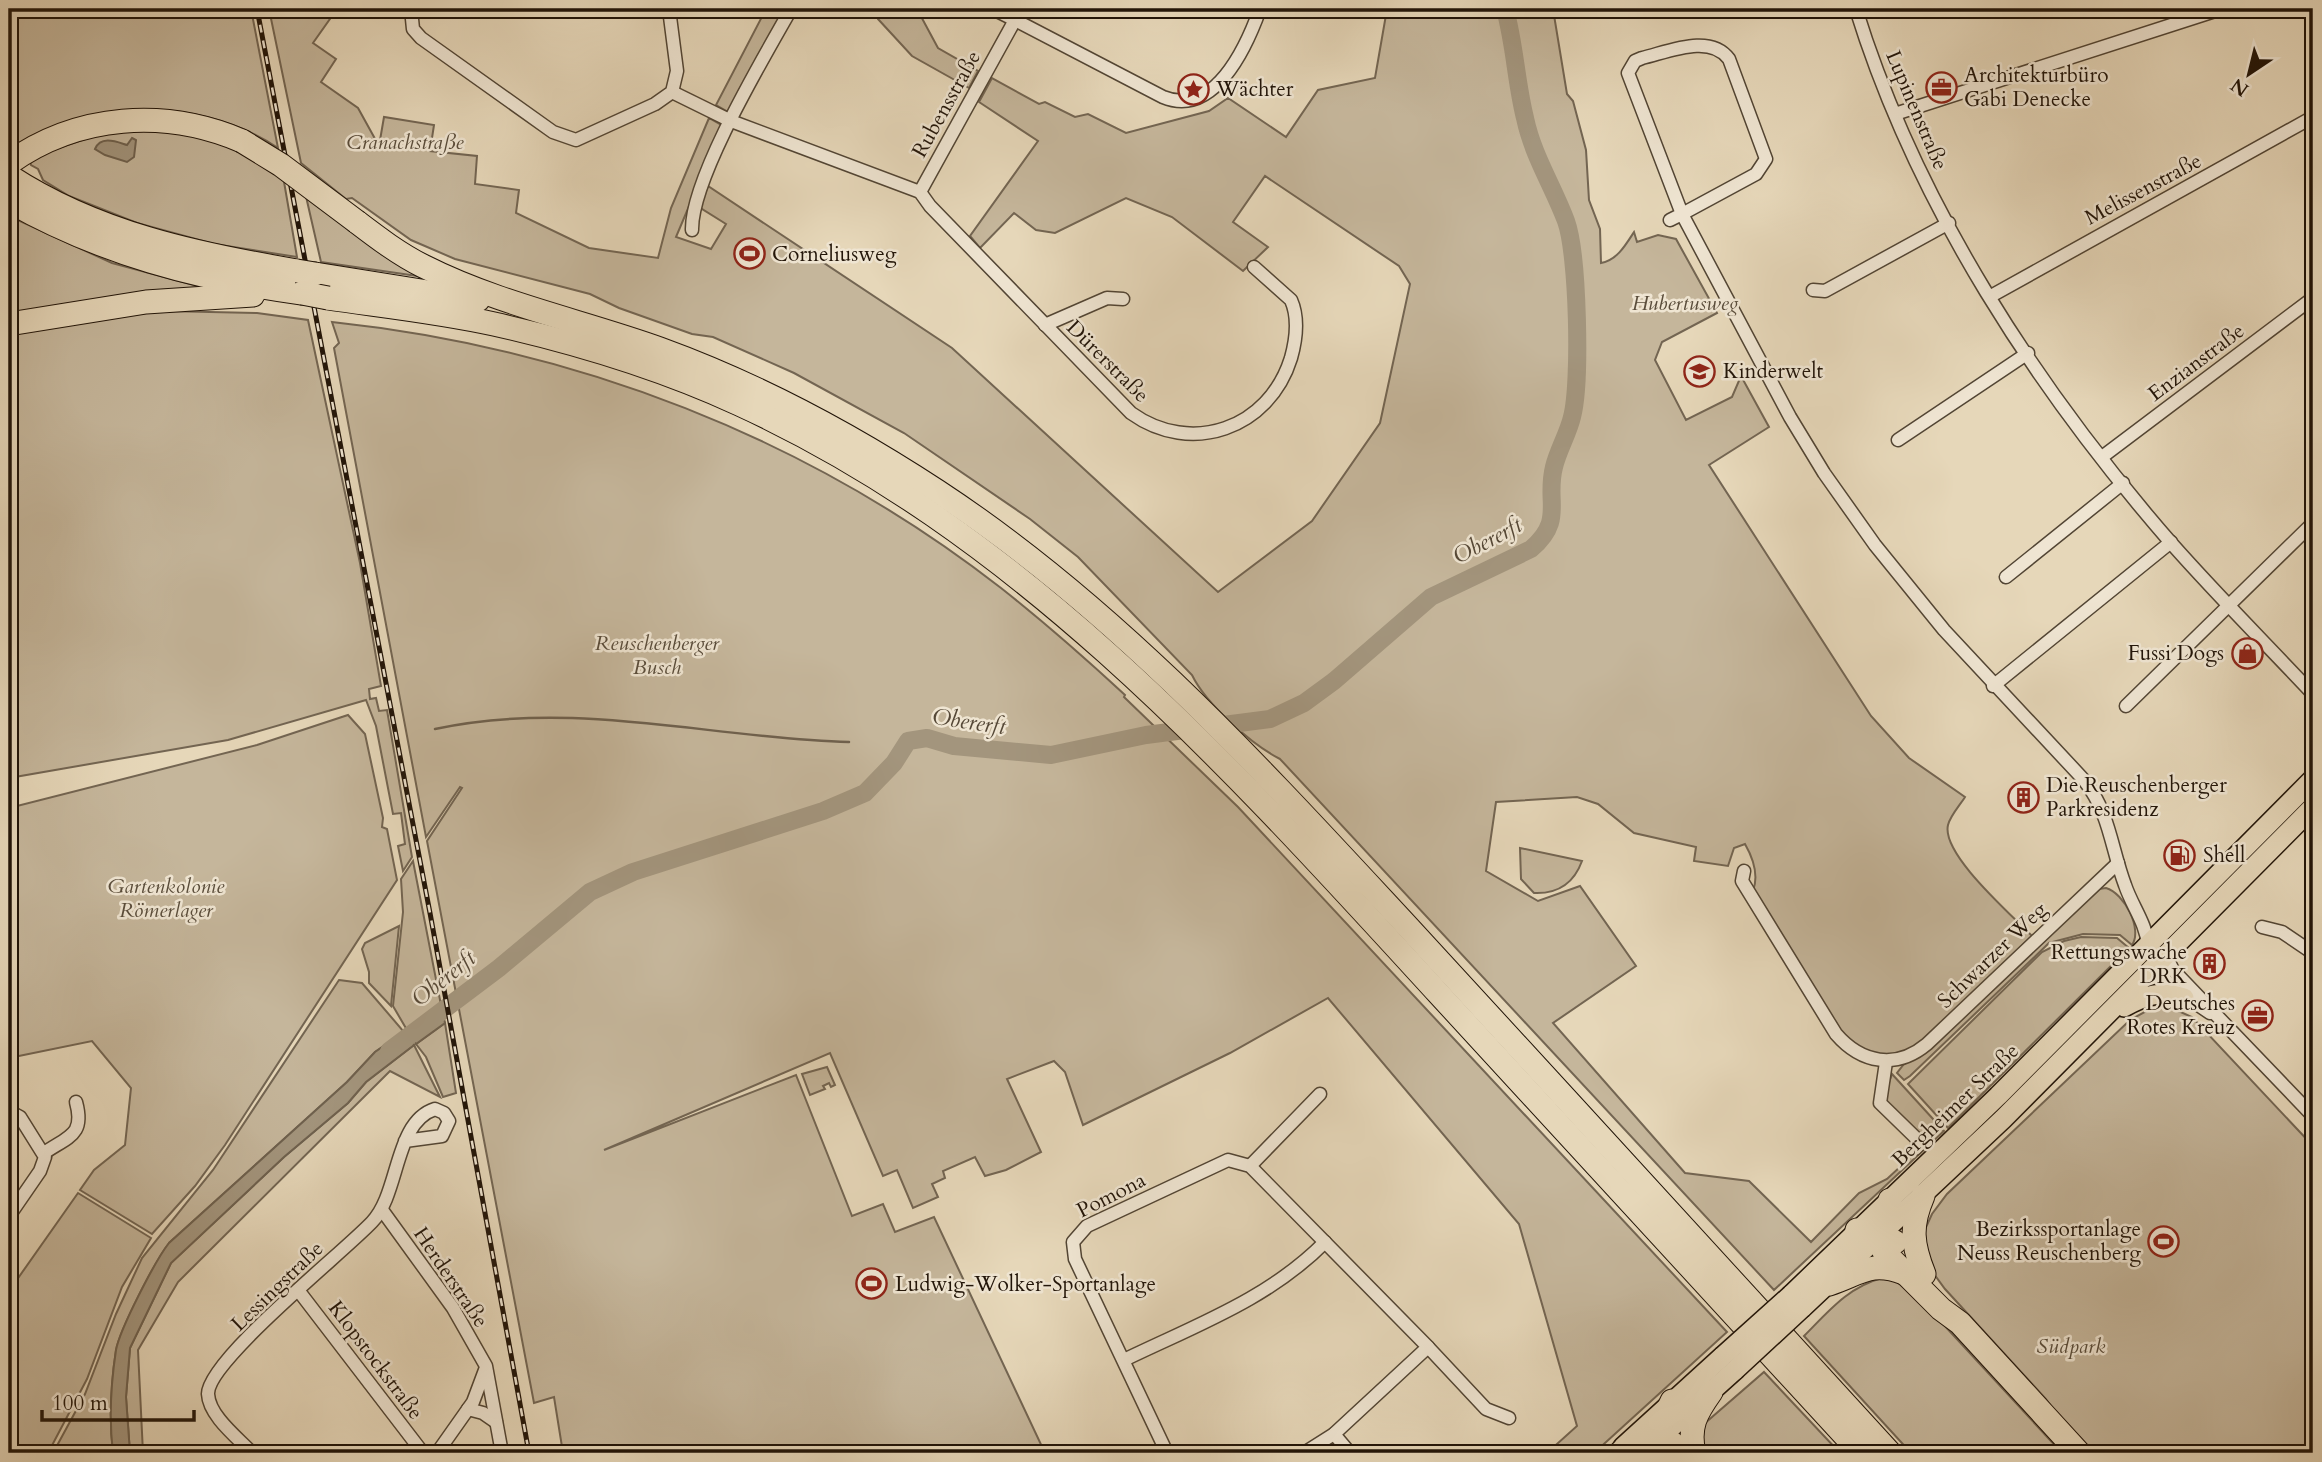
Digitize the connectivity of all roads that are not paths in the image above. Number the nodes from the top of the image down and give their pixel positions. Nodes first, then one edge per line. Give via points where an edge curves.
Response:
1 (411, 9) edge
2 (670, 9) edge
3 (791, 9) edge
4 (993, 9) edge
5 (1261, 9) edge
6 (1856, 9) edge
7 (2221, 9) edge
8 (1015, 20) junction
9 (672, 92) junction
10 (1895, 114) junction
11 (2313, 117) edge
12 (731, 121) junction
13 (10, 180) edge
14 (920, 192) junction
15 (1676, 217) junction
16 (1949, 223) junction
17 (692, 230) dead end
18 (1254, 267) dead end
19 (299, 282) junction
20 (325, 287) junction
21 (1812, 290) dead end
22 (1991, 296) junction
23 (2313, 298) edge
24 (1123, 299) dead end
25 (569, 320) junction
26 (9, 324) edge
27 (1045, 326) junction
28 (638, 353) junction
29 (2028, 353) junction
30 (661, 361) junction
31 (1898, 440) dead end
32 (2102, 457) junction
33 (2123, 483) junction
34 (2313, 523) edge
35 (2171, 542) junction
36 (2006, 577) dead end
37 (2228, 606) junction
38 (1993, 686) junction
39 (2313, 694) edge
40 (2126, 706) dead end
41 (2313, 779) edge
42 (2313, 807) edge
43 (2118, 863) junction
44 (1744, 872) dead end
45 (2262, 927) dead end
46 (2148, 945) junction
47 (2313, 953) edge
48 (2162, 959) junction
49 (2184, 998) junction
50 (2216, 1017) junction
51 (2105, 1018) junction
52 (1886, 1062) junction
53 (1320, 1094) dead end
54 (76, 1102) dead end
55 (9, 1111) edge
56 (2313, 1116) edge
57 (405, 1141) dead end
58 (1915, 1149) dead end
59 (44, 1153) junction
60 (1250, 1166) junction
61 (1923, 1196) junction
62 (1891, 1200) junction
63 (382, 1210) junction
64 (9, 1216) edge
65 (1857, 1230) junction
66 (1882, 1233) junction
67 (1325, 1242) junction
68 (1914, 1273) junction
69 (1829, 1284) junction
70 (298, 1290) junction
71 (1796, 1302) junction
72 (1428, 1347) junction
73 (1124, 1360) junction
74 (1729, 1363) junction
75 (486, 1366) junction
76 (1711, 1392) junction
77 (1672, 1401) junction
78 (468, 1409) junction
79 (1509, 1418) dead end
80 (496, 1422) junction
81 (1334, 1434) junction
82 (1654, 1448) edge
83 (2076, 1451) edge
84 (252, 1453) edge
85 (423, 1453) edge
86 (437, 1453) edge
87 (502, 1453) edge
88 (1167, 1453) edge
89 (1304, 1453) edge
90 (1350, 1453) edge
91 (1618, 1453) edge
92 (1682, 1453) edge
93 (1694, 1453) edge
94 (1861, 1453) edge
95 (1890, 1453) edge

1 - 9 street via 413,29 421,38 565,138 585,139
2 - 9 street via 677,71
3 - 12 street
4 - 8 street
5 - 8 street via 1216,87 1202,98 1182,102 1163,97
6 - 10 street, Lupinenstraße
7 - 10 street
8 - 14 street, Rubensstraße
9 - 12 street
10 - 16 street, Lupinenstraße
11 - 22 street, Melissenstraße
12 - 14 street, Dürerstraße
12 - 17 street via 692,211
13 - 19 highway via 70,233 159,265 250,286
13 - 25 highway, bridge via 37,145 66,133 131,120 193,124 243,141 427,268
14 - 27 street, Dürerstraße
15 - 15 street via 1628,73 1642,58 1711,46 1729,59 1766,159 1756,174
15 - 38 street via 1824,474 1901,578
16 - 21 street via 1825,291
16 - 22 street, Lupinenstraße
18 - 27 street, Dürerstraße via 1291,300 1296,315 1293,351 1282,379 1259,409 1240,423 1209,435 1171,433 1139,419
19 - 20 highway, bridge
19 - 26 highway
20 - 25 highway via 437,292
20 - 28 highway
22 - 29 street, Lupinenstraße
23 - 32 street, Enzianstraße
24 - 27 street, Dürerstraße via 1107,298
25 - 28 highway
28 - 30 highway
29 - 31 street
29 - 32 street, Lupinenstraße
30 - 94 highway via 801,434 932,512 1072,619 1168,707 1325,870
30 - 95 highway via 751,386 806,413 940,493 1072,592 1222,731
32 - 33 street, Lupinenstraße
33 - 35 street, Lupinenstraße
33 - 36 street
34 - 37 street
35 - 37 street, Lupinenstraße
35 - 38 street
37 - 39 street, Lupinenstraße
37 - 40 street
38 - 43 street via 2093,791 2105,813
41 - 46 main road, Bergheimer Straße
42 - 48 main road, Bergheimer Straße
43 - 46 street
43 - 52 street, Schwarzer Weg via 1927,1044 1912,1055
44 - 52 street via 1742,881 1836,1034 1852,1051
45 - 47 street via 2282,932
46 - 48 main road
46 - 62 main road, Bergheimer Straße
48 - 49 street via 2165,981
48 - 50 street
48 - 51 main road, Bergheimer Straße
49 - 50 street
49 - 51 main road via 2161,993 2143,996
50 - 56 street
51 - 61 main road, Bergheimer Straße
52 - 58 street via 1880,1102 1919,1140
53 - 60 street
54 - 59 street via 81,1120 78,1129
55 - 59 street via 20,1117
57 - 63 street, Lessingstraße
59 - 64 street via 40,1171
60 - 67 street
60 - 73 street, Pomona via 1236,1160 1221,1162 1087,1226 1076,1237 1072,1247 1075,1259
61 - 66 main road, Bergheimer Straße
61 - 68 highway via 1914,1216
62 - 65 main road, Bergheimer Straße
62 - 66 highway
63 - 70 street, Lessingstraße
63 - 75 street, Herderstraße via 453,1308
65 - 66 highway
65 - 71 main road, Bergheimer Straße
66 - 68 highway via 1896,1242
66 - 69 main road, Bergheimer Straße
67 - 72 street
67 - 73 street via 1258,1296
68 - 69 highway via 1869,1267
68 - 83 highway via 1947,1301 1960,1323
69 - 71 main road, Bergheimer Straße
70 - 84 street, Lessingstraße via 222,1365 208,1388 212,1408
70 - 85 street, Klopstockstraße
71 - 74 main road, Bergheimer Straße, bridge
72 - 79 street via 1486,1409
72 - 81 street
73 - 88 street, Pomona
74 - 76 main road, Bergheimer Straße
74 - 77 main road, Bergheimer Straße
75 - 78 street
75 - 80 street, Herderstraße
76 - 82 main road, Bergheimer Straße
76 - 93 highway via 1695,1413
77 - 82 highway
77 - 91 main road, Bergheimer Straße
78 - 80 street
78 - 86 street
80 - 87 street, Herderstraße
81 - 89 street
81 - 90 street
82 - 91 highway via 1642,1440
82 - 92 highway via 1667,1439

